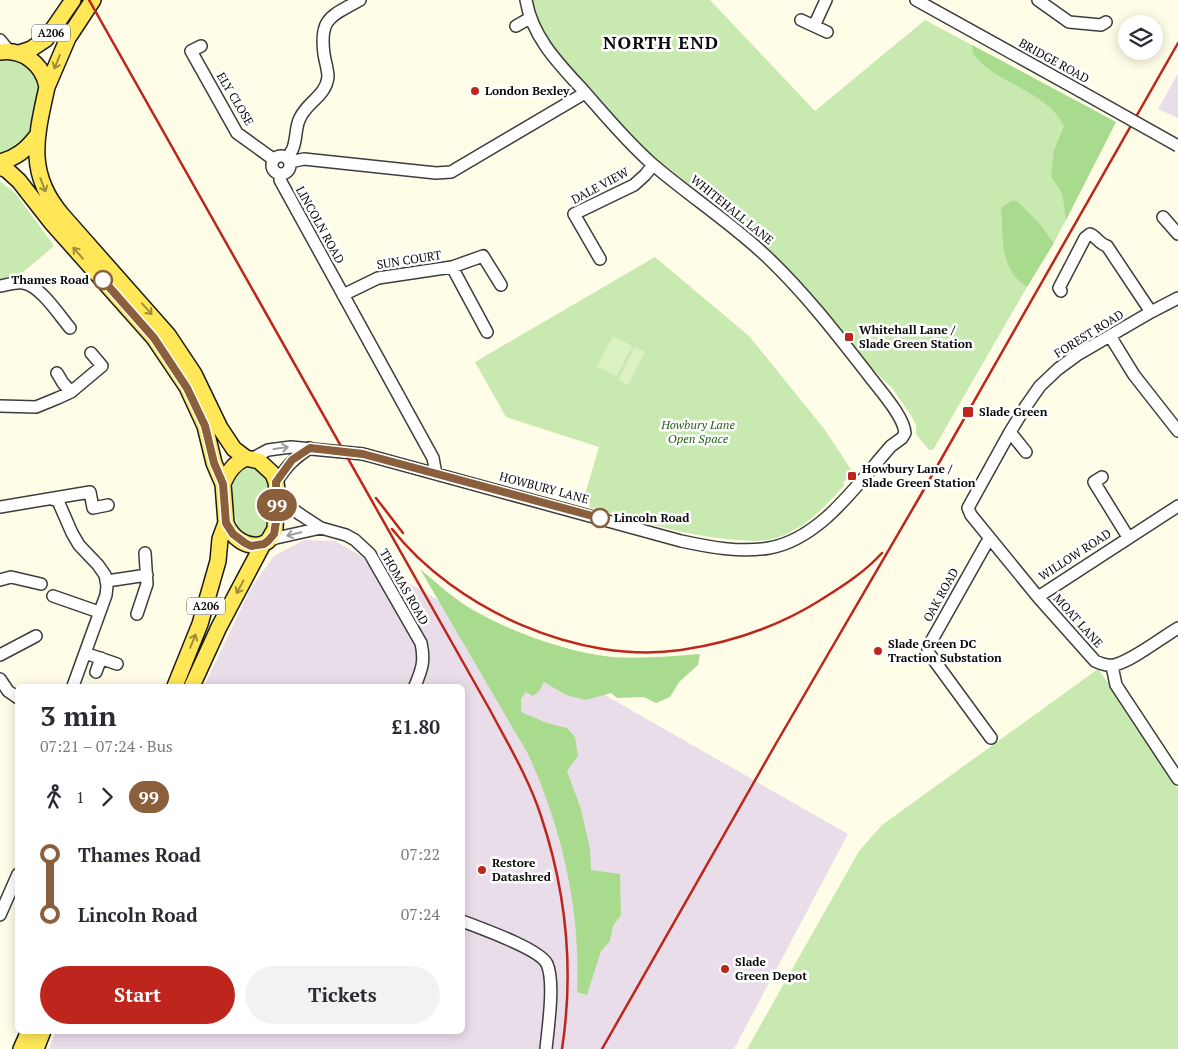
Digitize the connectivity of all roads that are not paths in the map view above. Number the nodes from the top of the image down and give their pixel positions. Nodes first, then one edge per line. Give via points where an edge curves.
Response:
1 (73, 0) edge
2 (93, 0) edge
3 (360, 0) edge
4 (526, 0) edge
5 (826, 0) edge
6 (916, 0) edge
7 (1038, 0) edge
8 (530, 18) junction
9 (801, 20) dead end
10 (1106, 22) dead end
11 (516, 26) dead end
12 (814, 26) junction
13 (827, 32) dead end
14 (201, 46) dead end
15 (7, 49) edge
16 (47, 87) junction
17 (585, 93) junction
18 (36, 137) junction
19 (1178, 146) edge
20 (273, 159) junction
21 (288, 160) junction
22 (0, 162) edge
23 (653, 165) junction
24 (0, 167) edge
25 (282, 174) junction
26 (1163, 217) dead end
27 (1178, 234) edge
28 (600, 259) dead end
29 (452, 267) junction
30 (501, 285) dead end
31 (0, 286) edge
32 (1061, 291) dead end
33 (343, 295) junction
34 (1178, 298) edge
35 (1151, 312) junction
36 (70, 328) dead end
37 (487, 332) dead end
38 (1110, 336) junction
39 (91, 353) dead end
40 (57, 373) dead end
41 (72, 392) junction
42 (0, 406) edge
43 (1178, 431) edge
44 (1010, 432) junction
45 (905, 433) joint
46 (310, 448) junction
47 (1026, 452) dead end
48 (249, 458) junction
49 (436, 474) junction
50 (1094, 482) dead end
51 (223, 484) junction
52 (277, 487) junction
53 (52, 499) junction
54 (108, 505) dead end
55 (969, 505) joint
56 (0, 506) edge
57 (1178, 506) edge
58 (226, 523) junction
59 (321, 528) junction
60 (1128, 537) junction
61 (990, 539) junction
62 (266, 543) junction
63 (145, 553) dead end
64 (147, 575) junction
65 (0, 580) edge
66 (107, 581) junction
67 (41, 584) dead end
68 (53, 596) dead end
69 (1038, 597) junction
70 (99, 612) junction
71 (137, 614) dead end
72 (1178, 628) edge
73 (36, 636) dead end
74 (85, 653) junction
75 (0, 655) edge
76 (101, 658) junction
77 (116, 664) dead end
78 (1112, 666) junction
79 (96, 672) dead end
80 (0, 679) edge
81 (74, 684) edge
82 (176, 684) edge
83 (193, 684) edge
84 (416, 684) edge
85 (15, 696) edge
86 (991, 738) dead end
87 (1178, 779) edge
88 (15, 881) edge
89 (0, 885) edge
90 (11, 890) junction
91 (0, 915) edge
92 (465, 922) edge
93 (28, 1034) edge
94 (41, 1034) edge
95 (21, 1049) edge
96 (36, 1049) edge
97 (546, 1049) edge

1 - 15 main road, A206 via 46,39 31,49
2 -> 16 main road, A206 via 68,38
3 - 21 street via 326,23 322,40 328,77 319,97 299,118
4 - 8 street, WHITEHALL LANE
5 - 12 street
6 - 19 street, BRIDGE ROAD, bridge
7 - 10 street via 1070,22 1101,25
8 - 11 street
8 - 17 street, WHITEHALL LANE via 556,60
9 - 12 street
12 - 13 street
14 - 20 street, ELY CLOSE via 192,51 237,132
15 - 16 main road via 32,60
16 - 18 main road
17 - 21 street via 450,172
17 - 23 street, WHITEHALL LANE
18 - 22 main road via 24,151
18 -> 48 main road via 38,167 48,197 168,335 194,374 223,433 237,452
20 - 21 street via 278,156
20 - 25 street, LINCOLN ROAD via 272,168
21 - 25 street via 289,170
23 - 28 street, DALE VIEW via 634,185 574,214
23 - 45 street, WHITEHALL LANE via 764,254 813,304 903,422
51 -> 24 main road via 196,406 154,338 19,181
25 - 33 street, LINCOLN ROAD via 280,180
26 - 27 street
29 - 30 street, SUN COURT via 484,256
29 - 33 street, SUN COURT via 378,278
29 - 37 street, SUN COURT
31 - 36 street via 20,282 31,285 40,291
32 - 35 street via 1059,288 1084,238 1090,234 1107,246
33 - 49 street, LINCOLN ROAD via 433,458
34 - 35 street, FOREST ROAD
35 - 38 street, FOREST ROAD
38 - 43 street via 1134,375
38 - 44 street, FOREST ROAD via 1077,355 1046,381
39 - 41 street via 102,366
40 - 41 street
41 - 42 street via 36,407
44 - 47 street
44 - 55 street, FOREST ROAD
45 - 49 street, HOWBURY LANE via 828,516 790,542 768,548 717,548 681,541
48 -> 46 street, HOWBURY LANE via 268,450
46 - 49 street, HOWBURY LANE via 363,454
46 - 52 street via 292,460
48 - 51 main road via 230,470
48 - 52 main road via 267,467
50 - 60 street, WILLOW ROAD
51 - 58 main road
52 - 59 street, THOMAS ROAD via 291,508
52 - 62 main road via 275,529
53 - 54 street via 90,492 92,508
53 - 56 street
53 - 66 street via 58,501 72,533
55 - 61 street, MOAT LANE via 970,516
57 - 60 street, WILLOW ROAD
58 - 62 main road via 238,540 251,546
82 -> 58 main road, A206 via 205,609
59 -> 62 street, THOMAS ROAD
59 - 84 street, THOMAS ROAD via 346,534 370,554 421,643 424,656
60 - 69 street, WILLOW ROAD
61 - 69 street, MOAT LANE
61 - 86 street, OAK ROAD via 928,652
62 -> 83 main road, A206 via 219,627
63 - 64 street
64 - 66 street
64 - 71 street
65 - 67 street via 11,577
66 - 70 street via 106,595
68 - 70 street
69 - 78 street, MOAT LANE via 1095,661
70 - 74 street
72 - 78 street via 1124,662
73 - 75 street
74 - 76 street
74 - 81 street
76 - 77 street
76 - 79 street
78 - 87 street via 1116,685
80 - 85 street
88 - 90 street
89 - 90 street
90 - 91 street
92 - 97 street via 536,952 547,963 551,978
93 - 95 main road
94 - 96 main road

